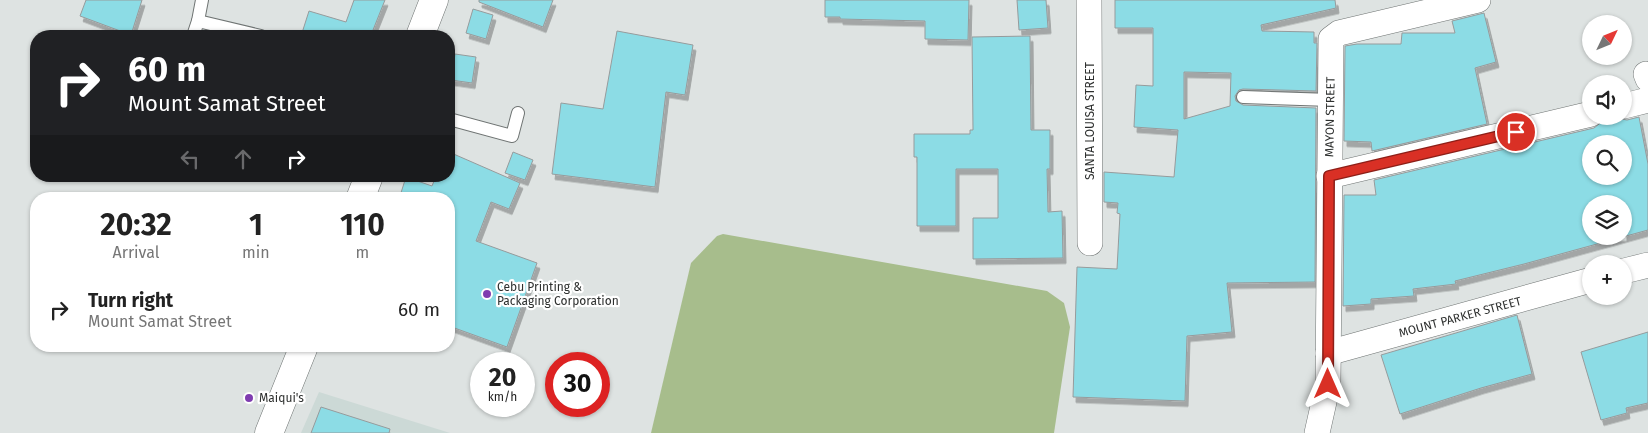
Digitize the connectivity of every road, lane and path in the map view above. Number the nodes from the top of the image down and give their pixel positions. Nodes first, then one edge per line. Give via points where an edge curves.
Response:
1 (202, 0) edge
2 (434, 0) edge
3 (1089, 0) edge
4 (1478, 0) edge
5 (198, 21) junction
6 (195, 30) edge
7 (236, 30) edge
8 (422, 30) edge
9 (1243, 97) dead end
10 (1331, 100) junction
11 (1648, 100) edge
12 (1632, 104) edge
13 (518, 113) dead end
14 (1582, 116) edge
15 (455, 121) edge
16 (1329, 176) junction
17 (1090, 243) dead end
18 (1648, 265) edge
19 (1632, 270) edge
20 (1582, 282) edge
21 (302, 352) edge
22 (1328, 353) junction
23 (269, 433) edge
24 (1317, 433) edge

1 - 5 lane
2 - 8 main road
3 - 17 street, SANTA LOUISA STREET
4 - 10 street, MAYON STREET via 1339,33 1331,39
5 - 6 lane
5 - 7 lane
9 - 10 lane
10 - 16 street, MAYON STREET
11 - 12 street
13 - 15 lane via 512,136
14 - 16 street
16 - 22 street, MAYON STREET
18 - 19 street
20 - 22 street, MOUNT PARKER STREET
21 - 23 main road
22 - 24 street, MAYON STREET via 1328,384

